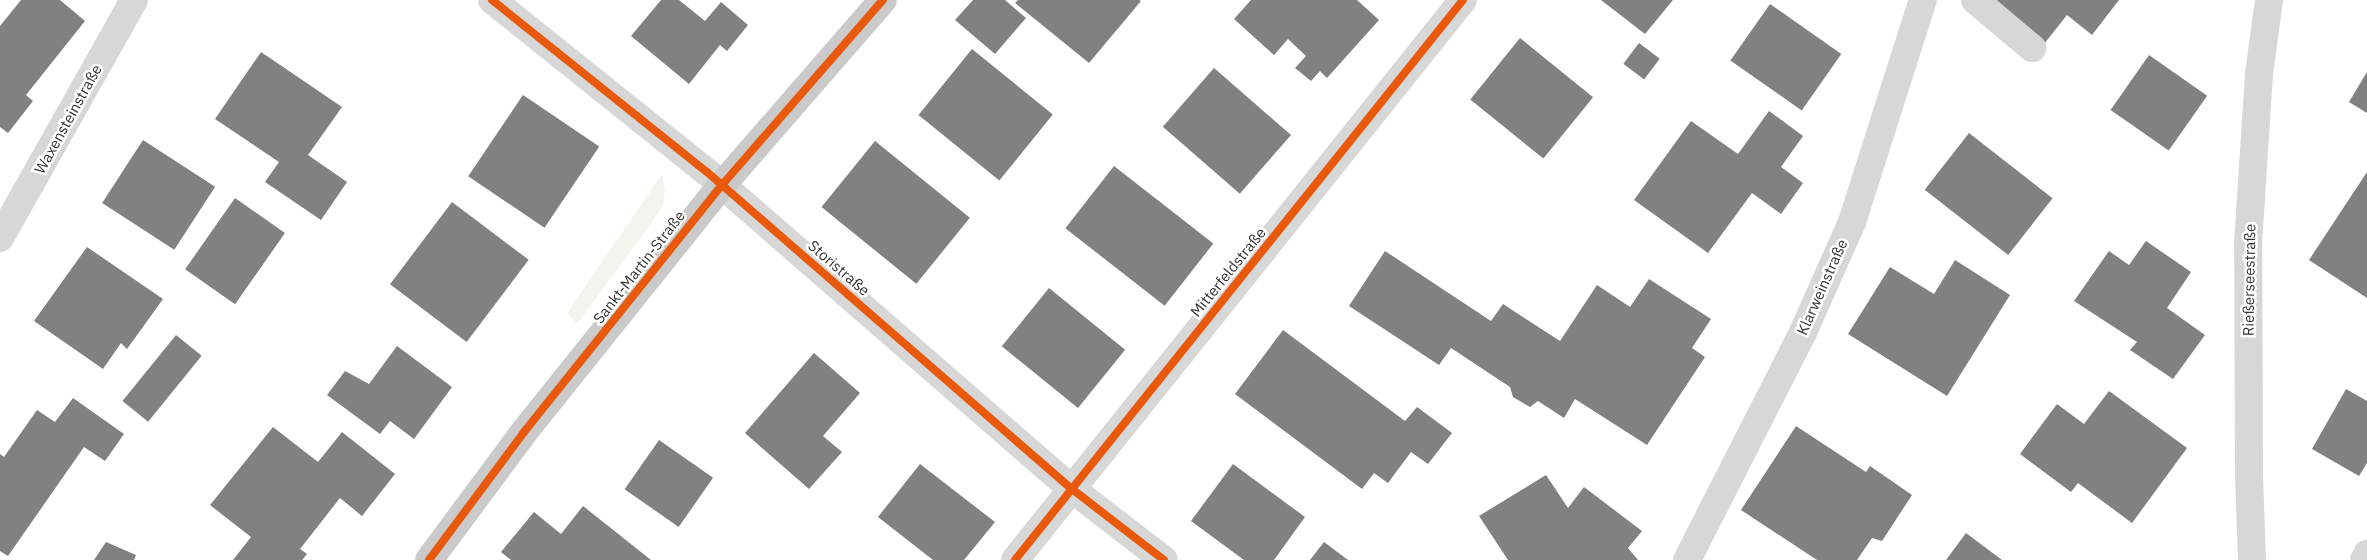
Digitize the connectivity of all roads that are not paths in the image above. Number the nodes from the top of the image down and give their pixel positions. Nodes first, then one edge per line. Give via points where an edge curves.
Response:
1 (134, 0) edge
2 (492, 0) edge
3 (883, 0) edge
4 (1463, 0) edge
5 (1923, 0) edge
6 (1975, 0) edge
7 (2269, 0) edge
8 (2032, 48) dead end
9 (722, 185) junction
10 (0, 238) edge
11 (1072, 489) junction
12 (2367, 554) edge
13 (429, 560) edge
14 (1015, 560) edge
15 (1164, 560) edge
16 (1687, 560) edge
17 (2252, 560) edge
18 (2364, 560) edge

1 - 10 street, Waxensteinstraße
2 - 9 street, Storistraße
3 - 9 main road, Sankt-Martin-Straße
4 - 11 street, Mitterfeldstraße
5 - 16 street, Klarweinstraße via 1852,222 1804,330
6 - 8 street
7 - 17 street, Rießerseestraße via 2259,74 2248,244
9 - 11 street, Storistraße
9 - 13 main road, Sankt-Martin-Straße via 524,432
11 - 14 street, Mitterfeldstraße
11 - 15 street, Storistraße
12 - 18 street

